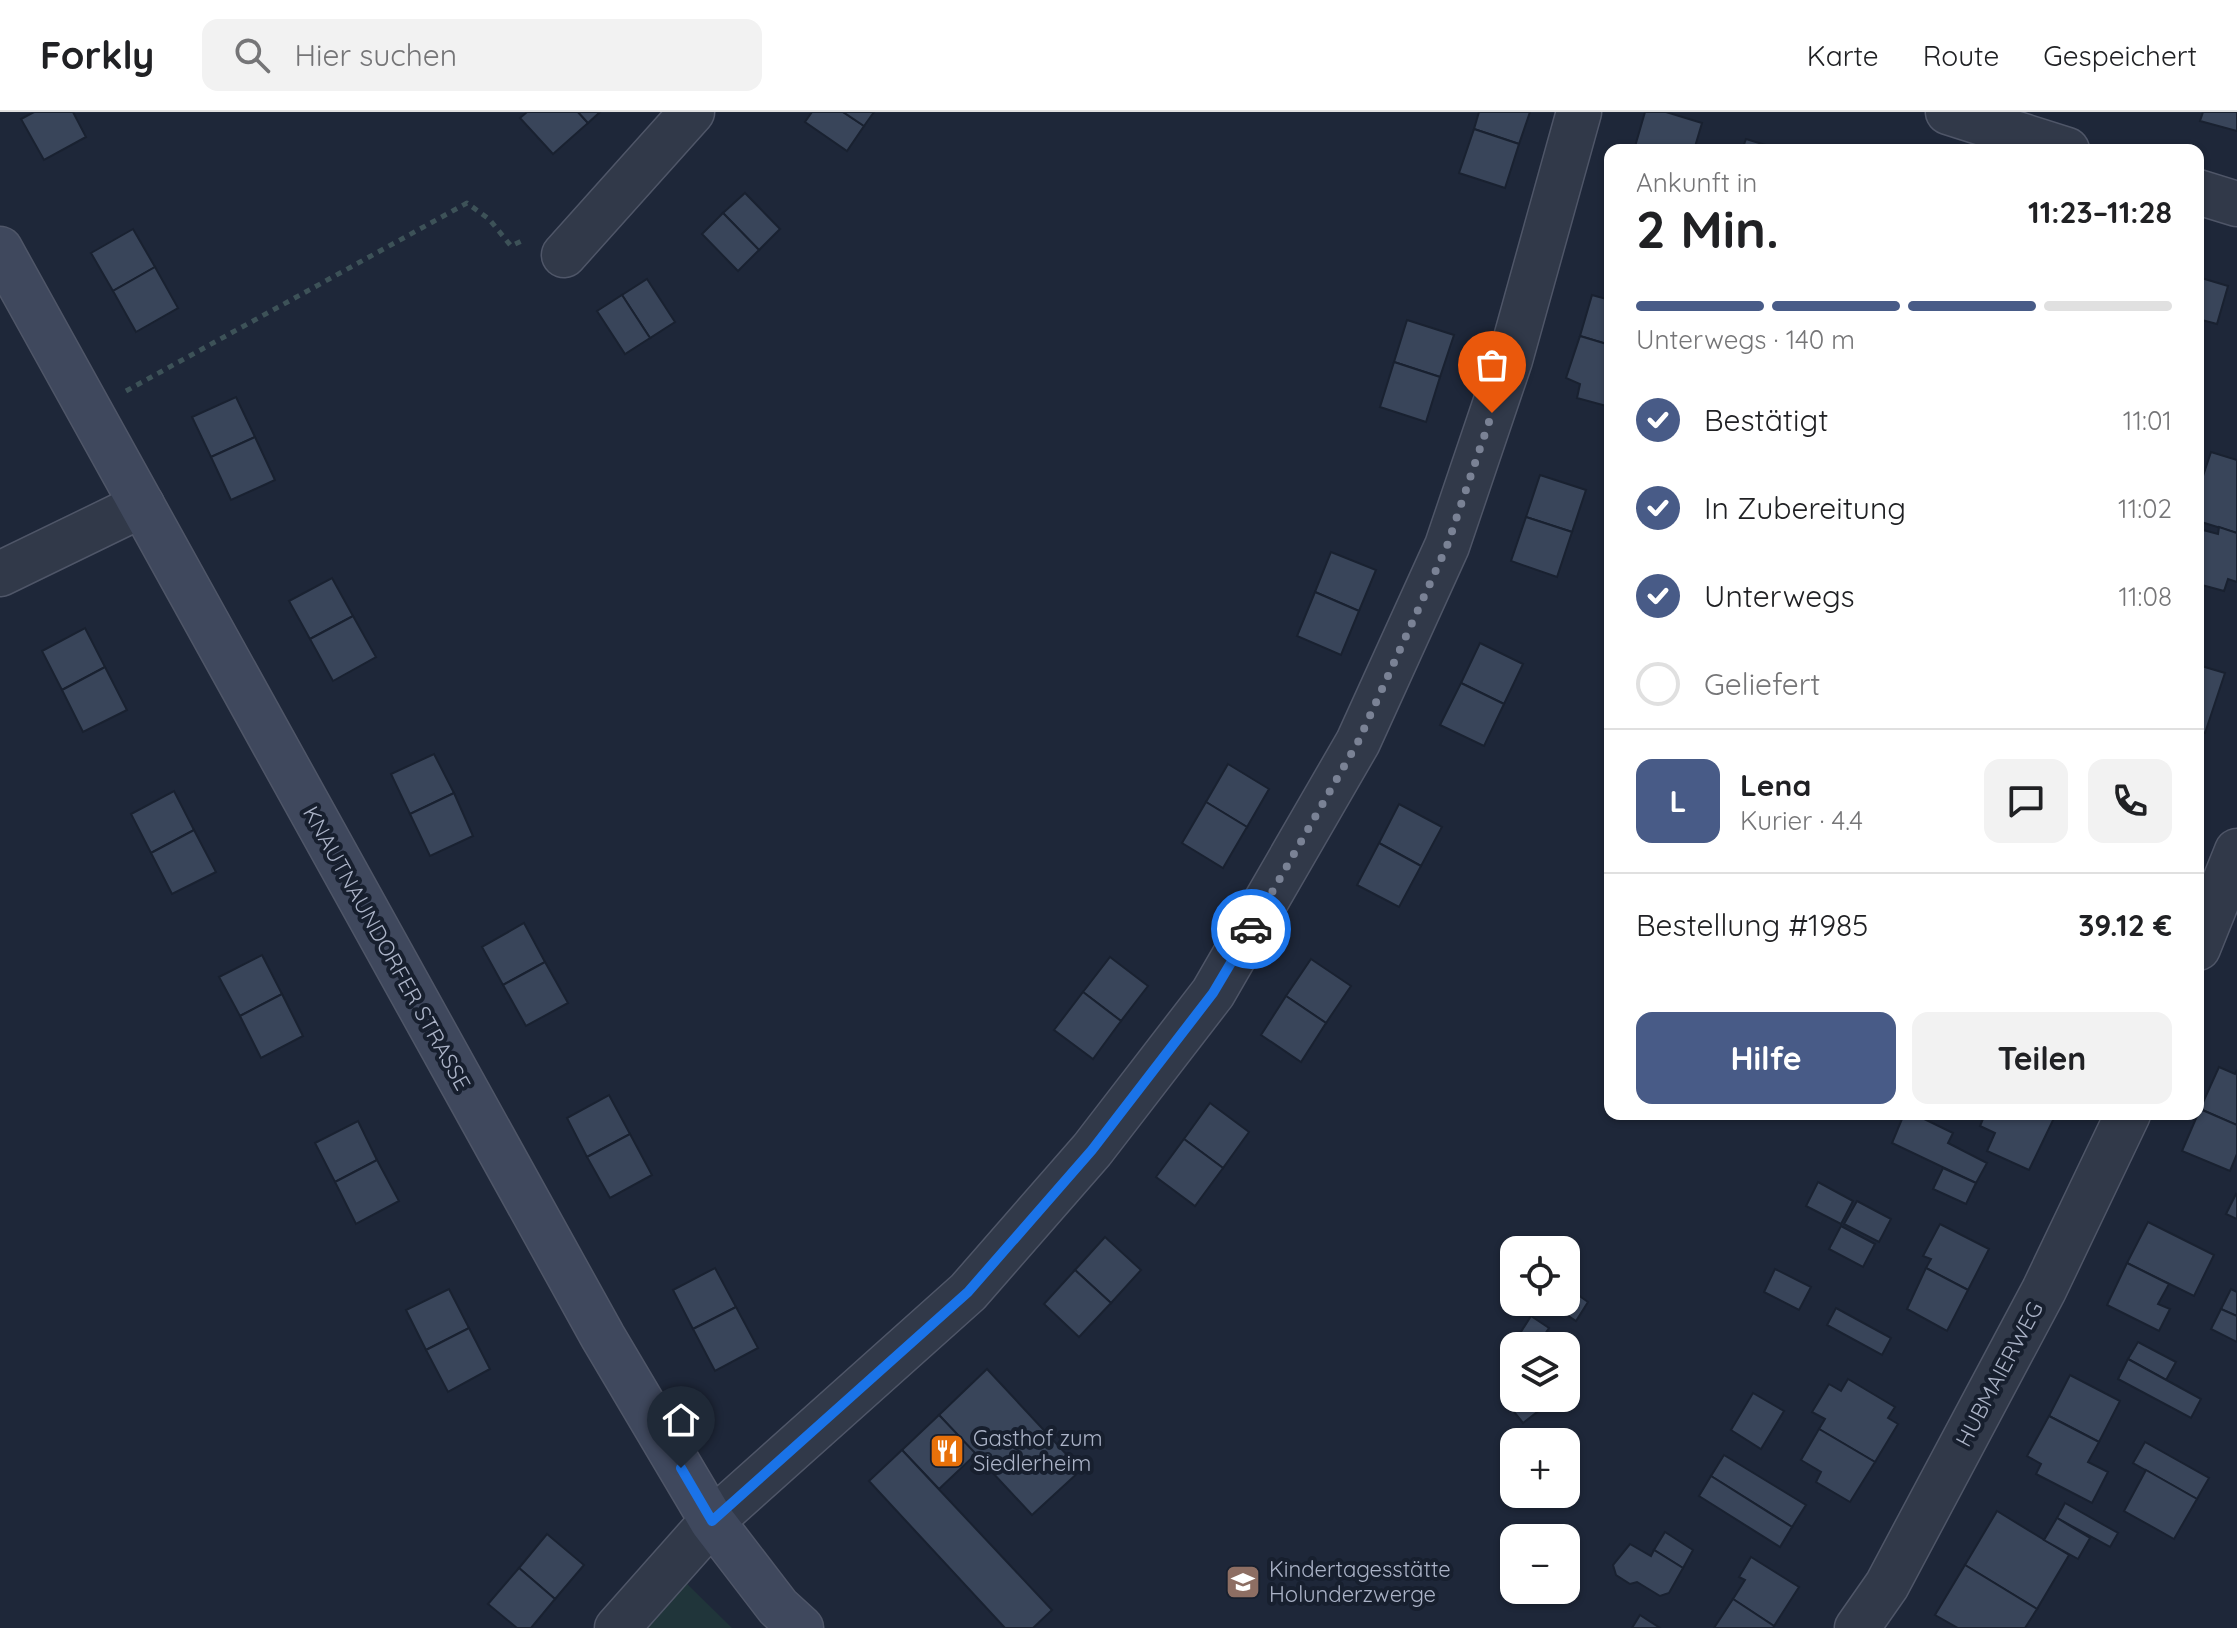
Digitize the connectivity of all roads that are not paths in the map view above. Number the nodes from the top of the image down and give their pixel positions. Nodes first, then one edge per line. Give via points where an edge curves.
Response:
1 (692, 112) edge
2 (1579, 112) edge
3 (1948, 112) edge
4 (2048, 144) edge
5 (2204, 194) edge
6 (2237, 204) edge
7 (0, 249) edge
8 (564, 255) road end
9 (142, 505) junction
10 (0, 574) edge
11 (2237, 851) edge
12 (2204, 933) edge
13 (2125, 1120) edge
14 (712, 1521) junction
15 (617, 1628) edge
16 (801, 1628) edge
17 (1857, 1628) edge

1 - 8 street
2 - 14 street via 1510,360 1447,546 1358,742 1213,993 1092,1150 968,1292
3 - 4 street
5 - 6 street
7 - 9 main road, KNAUTNAUNDORFER STRASSE
9 - 10 street
9 - 14 main road, KNAUTNAUNDORFER STRASSE via 603,1337
11 - 12 street
13 - 17 street, HUBMAIERWEG via 2044,1290 1887,1585
14 - 15 street
14 - 16 main road, KNAUTNAUNDORFER STRASSE via 778,1607

